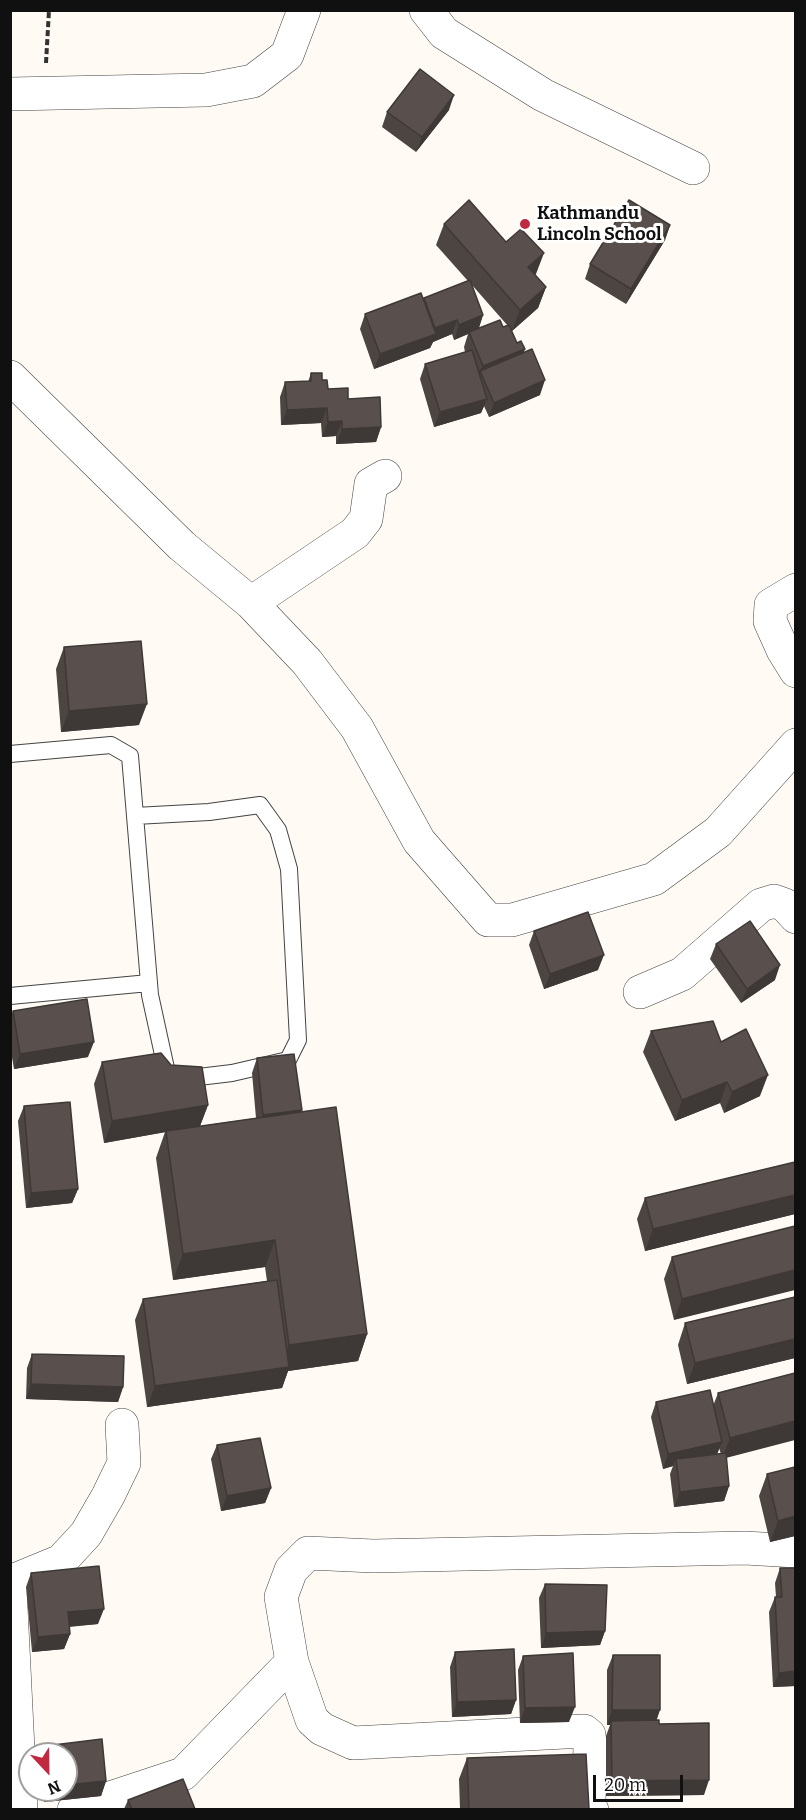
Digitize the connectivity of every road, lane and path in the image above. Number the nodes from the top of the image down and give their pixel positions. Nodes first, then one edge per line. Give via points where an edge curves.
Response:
1 (49, 10) edge
2 (304, 10) edge
3 (426, 10) edge
4 (44, 93) junction
5 (10, 94) edge
6 (693, 168) dead end
7 (10, 377) edge
8 (385, 476) dead end
9 (795, 590) edge
10 (251, 603) junction
11 (795, 671) edge
12 (795, 745) edge
13 (10, 754) edge
14 (135, 816) junction
15 (795, 917) edge
16 (149, 983) junction
17 (640, 992) dead end
18 (10, 996) edge
19 (122, 1425) dead end
20 (795, 1551) edge
21 (10, 1582) edge
22 (10, 1587) edge
23 (292, 1662) junction
24 (21, 1809) edge
25 (74, 1809) edge
26 (592, 1809) edge

1 - 4 path
2 - 4 street via 287,55 253,81 206,90
3 - 6 street via 444,33 543,95
4 - 5 street
7 - 10 street via 182,546
8 - 10 street via 370,484 366,519 355,533
9 - 11 street via 771,605 770,621
10 - 12 street via 307,663 357,728 419,841 488,920 512,920 654,879 718,832
13 - 14 lane via 111,746 130,756
14 - 16 lane
14 - 16 lane via 260,805 278,830 289,869 298,1040 288,1060 183,1079 167,1073
15 - 17 street via 785,905 761,905 682,974
16 - 18 lane
19 - 21 street via 124,1463 86,1534 61,1561
20 - 23 street via 745,1548 373,1556 308,1553 291,1570 281,1597
22 - 24 street
23 - 25 street via 183,1774
23 - 26 street via 312,1720 353,1743 584,1731 590,1743

